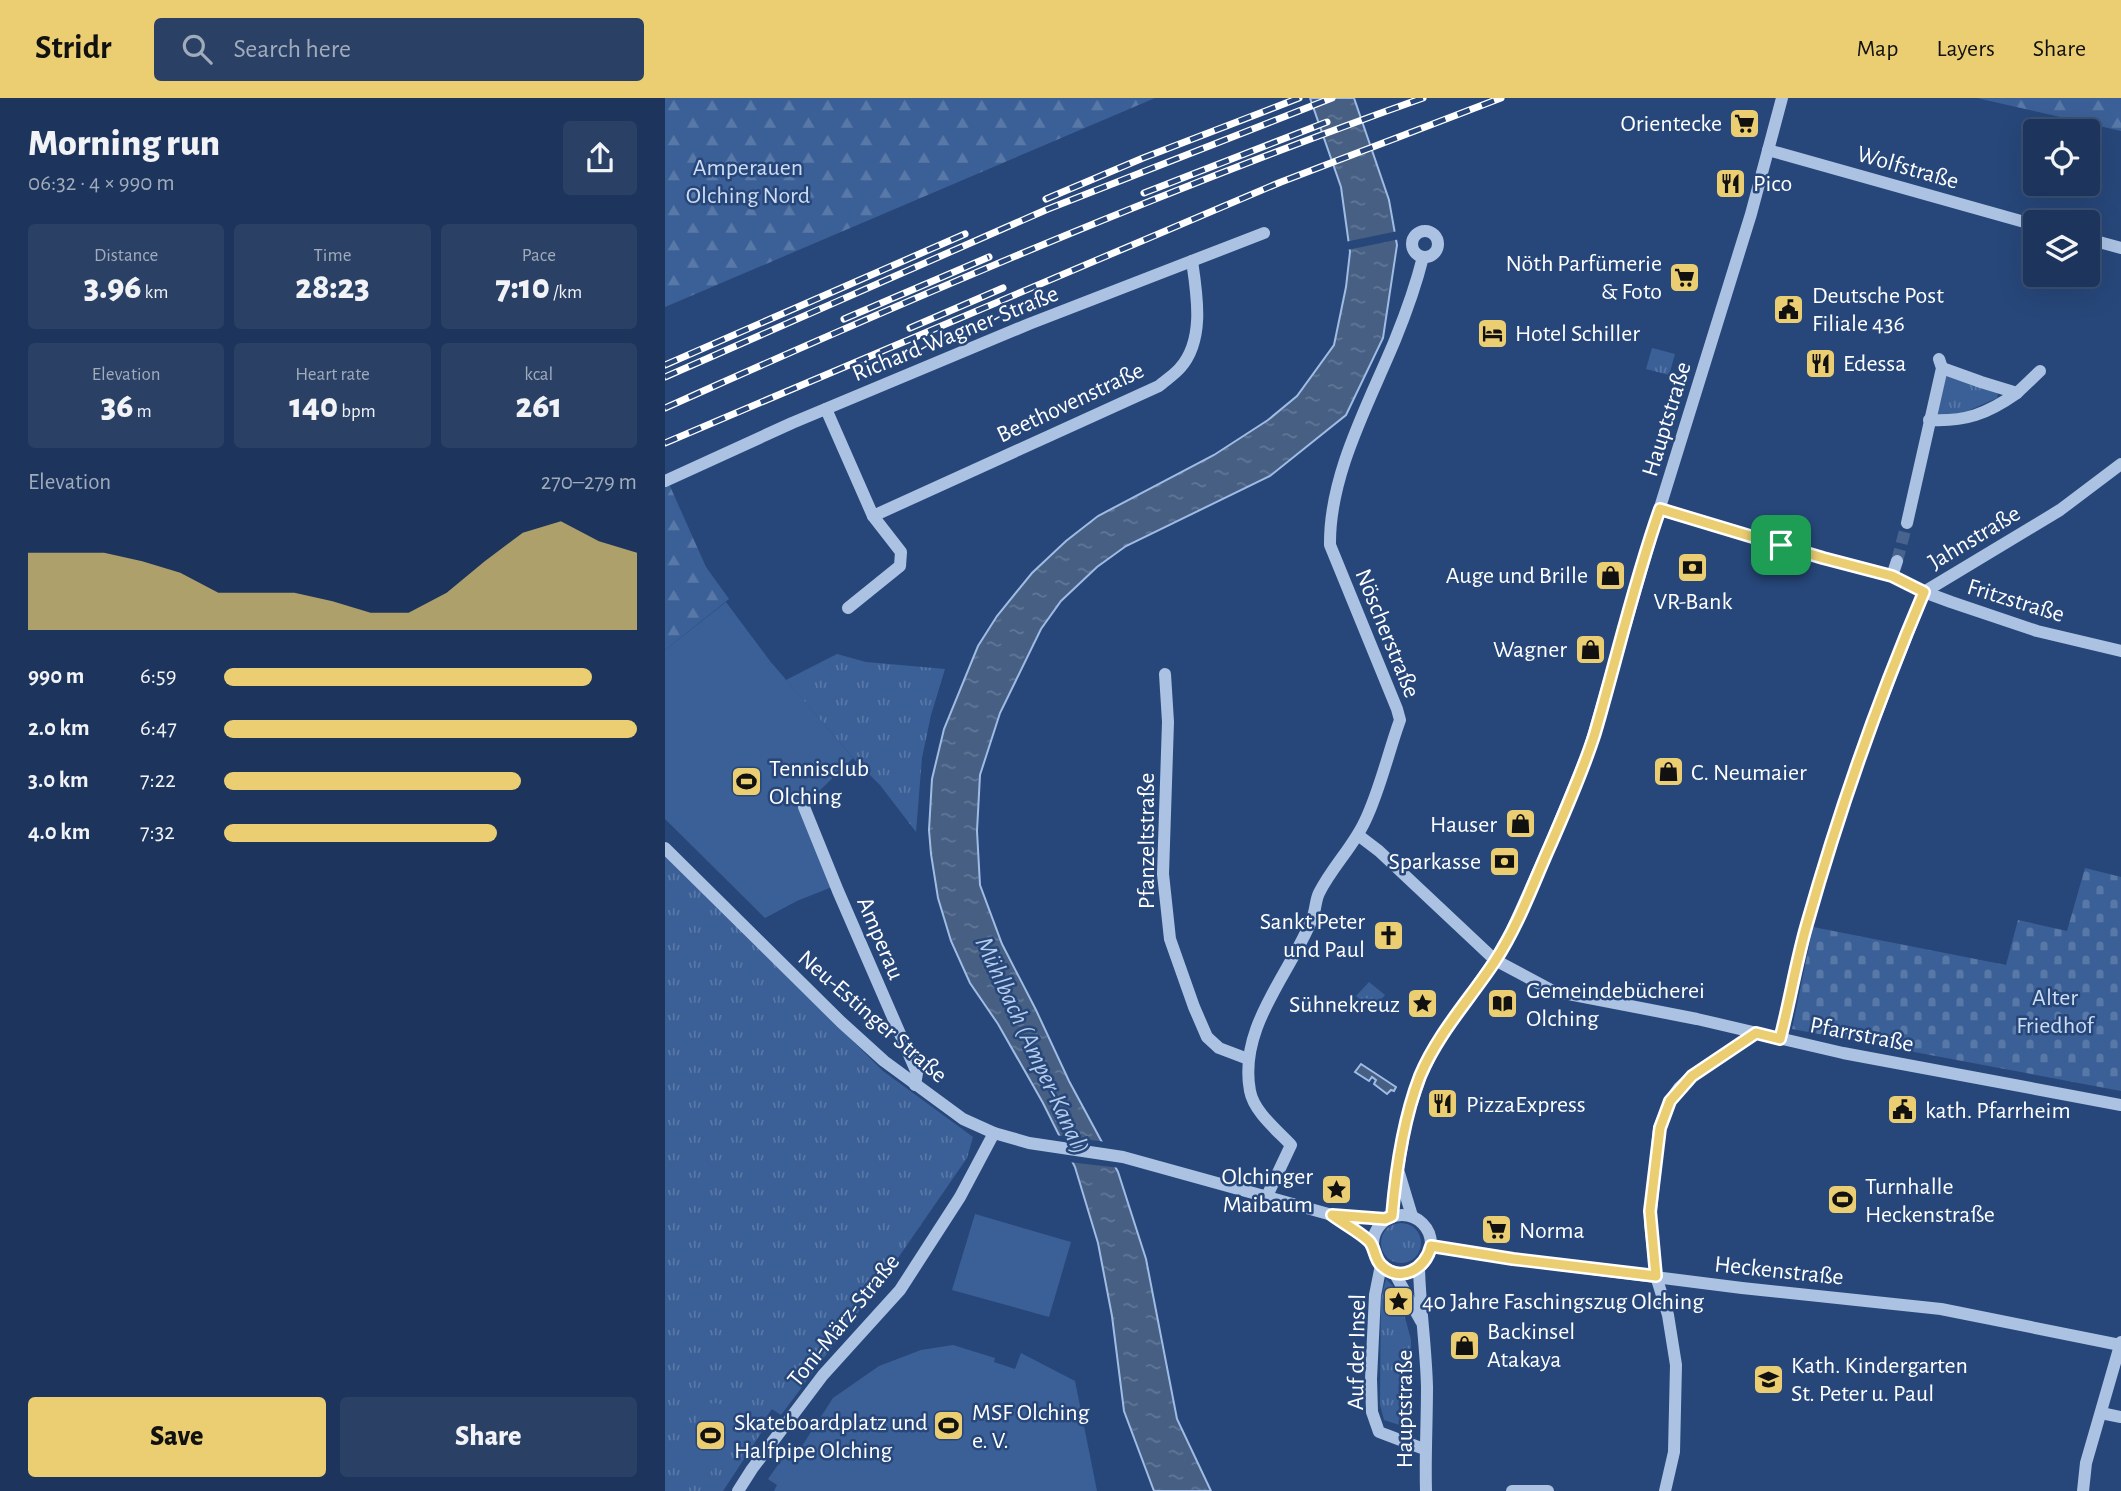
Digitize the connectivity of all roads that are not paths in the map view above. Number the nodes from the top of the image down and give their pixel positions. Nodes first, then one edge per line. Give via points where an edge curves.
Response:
1 (1782, 98) edge
2 (1768, 150) junction
3 (2023, 222) edge
4 (1263, 233) dead end
5 (2100, 242) edge
6 (2121, 248) edge
7 (1423, 257) dead end
8 (1192, 261) junction
9 (2040, 371) dead end
10 (2017, 393) junction
11 (826, 409) junction
12 (1929, 420) junction
13 (2121, 464) edge
14 (665, 481) edge
15 (1660, 509) junction
16 (873, 516) junction
17 (1907, 523) tunnel mouth
18 (1897, 561) tunnel mouth
19 (1892, 576) junction
20 (1924, 592) junction
21 (848, 608) dead end
22 (2121, 651) edge
23 (1165, 674) dead end
24 (804, 807) dead end
25 (1358, 835) junction
26 (665, 848) edge
27 (1495, 960) junction
28 (1756, 1033) junction
29 (1780, 1039) junction
30 (1248, 1059) junction
31 (915, 1085) junction
32 (2121, 1105) edge
33 (994, 1133) junction
34 (1398, 1168) junction
35 (1267, 1196) junction
36 (1332, 1215) junction
37 (1412, 1216) junction
38 (1388, 1218) junction
39 (1372, 1243) junction
40 (1431, 1246) junction
41 (1381, 1265) junction
42 (1419, 1268) junction
43 (1394, 1272) junction
44 (1656, 1276) junction
45 (1424, 1327) junction
46 (2121, 1343) edge
47 (2101, 1413) junction
48 (2121, 1417) edge
49 (1424, 1449) junction
50 (738, 1491) edge
51 (1426, 1491) edge
52 (1512, 1491) edge
53 (1548, 1491) edge
54 (1665, 1491) edge
55 (2083, 1491) edge

1 - 2 street, Hauptstraße
2 - 3 street, Wolfstraße
2 - 15 street, Hauptstraße
4 - 8 street, Richard-Wagner-Straße
5 - 6 street
7 - 25 street, Nöscherstraße via 1347,456 1330,533 1330,545 1400,720
8 - 11 street, Richard-Wagner-Straße
8 - 16 street, Beethovenstraße via 1198,321 1191,351 1159,386
9 - 10 street
10 - 12 street via 1977,415 1954,421
10 - 12 street via 1940,363
11 - 14 street, Richard-Wagner-Straße
11 - 16 street
12 - 17 street
13 - 20 street, Jahnstraße via 2060,510
15 - 19 street, Fritzstraße
15 - 27 street, Hauptstraße via 1589,751
16 - 21 street via 901,552 900,566
18 - 19 street
19 - 20 street, Fritzstraße
20 - 22 street, Fritzstraße via 2037,631
20 - 29 street, Jahnstraße via 1828,852
23 - 30 street, Pfanzeltstraße via 1163,874 1170,939 1207,1037 1219,1048
24 - 31 street, Amperau via 917,1073
25 - 27 street, Pfarrstraße
25 - 30 street, Nöscherstraße via 1317,896 1313,917 1263,1012
26 - 31 street, Neu-Estinger Straße via 841,1022
27 - 28 street, Pfarrstraße via 1553,991
27 - 34 street, Hauptstraße via 1435,1046 1421,1076 1407,1117
28 - 29 street, Pfarrstraße
28 - 44 street via 1692,1076 1670,1101 1660,1128 1650,1211
29 - 32 street, Pfarrstraße
30 - 35 street, Nöscherstraße via 1255,1105 1291,1145
31 - 33 street, Neu-Estinger Straße via 963,1119
33 - 35 street, Neu-Estinger Straße via 1120,1156
33 - 50 street, Toni-März-Straße via 960,1197 900,1290 823,1375
34 - 37 street, Hauptstraße
34 - 38 street, Hauptstraße
35 - 36 street, Neu-Estinger Straße
36 - 38 street, Neu-Estinger Straße
36 - 39 street, Neu-Estinger Straße
37 - 38 street
37 - 40 street via 1425,1226
38 - 39 street via 1376,1230
39 - 41 street
40 - 42 street
40 - 44 street, Heckenstraße
41 - 43 street
41 - 49 street, Auf der Insel via 1375,1295 1372,1412 1379,1432
42 - 43 street
42 - 45 street, Hauptstraße
43 - 45 street, Hauptstraße
44 - 46 street, Heckenstraße via 1941,1309
44 - 54 street via 1677,1365 1674,1452
45 - 49 street, Hauptstraße
46 - 47 street
47 - 48 street
47 - 55 street
49 - 51 street, Hauptstraße
52 - 53 street

